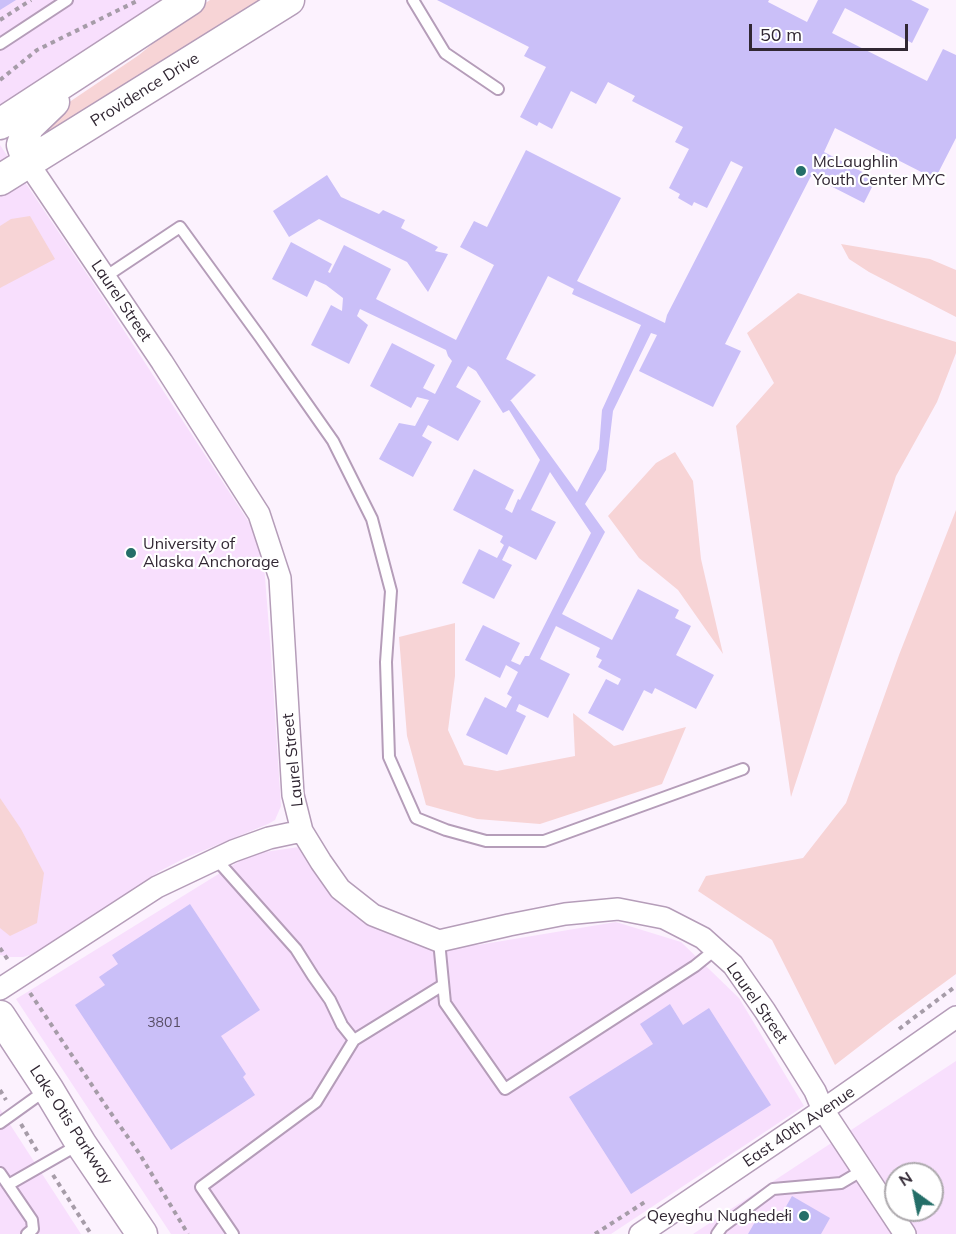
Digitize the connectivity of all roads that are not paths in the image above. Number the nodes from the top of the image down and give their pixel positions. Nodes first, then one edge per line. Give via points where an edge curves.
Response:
1 (67, 0) edge
2 (190, 0) edge
3 (289, 0) edge
4 (413, 0) edge
5 (0, 44) edge
6 (95, 63) junction
7 (498, 89) dead end
8 (0, 124) edge
9 (28, 163) junction
10 (0, 180) edge
11 (105, 277) junction
12 (742, 769) dead end
13 (302, 831) junction
14 (216, 859) junction
15 (439, 941) junction
16 (716, 949) junction
17 (442, 984) junction
18 (0, 989) edge
19 (0, 1016) edge
20 (956, 1017) edge
21 (354, 1040) junction
22 (48, 1089) junction
23 (824, 1110) junction
24 (0, 1123) edge
25 (81, 1144) junction
26 (863, 1170) junction
27 (0, 1173) edge
28 (8, 1185) junction
29 (27, 1234) edge
30 (142, 1234) edge
31 (233, 1234) edge
32 (640, 1234) edge
33 (717, 1234) edge
34 (905, 1234) edge

1 - 5 lane
2 - 6 main road
3 - 9 main road, Providence Drive
4 - 7 lane via 446,53
6 - 8 main road
6 - 9 main road via 79,83 28,127 22,146
9 - 10 main road, Providence Drive
9 - 11 street, Laurel Street
11 - 12 lane via 180,227 333,441 372,519 391,591 386,662 389,757 416,818 486,841 544,841
11 - 13 street, Laurel Street via 260,514 280,578 293,795
13 - 14 street via 269,838
13 - 15 street, Laurel Street via 340,889 373,915
14 - 18 street via 158,886
14 - 21 lane via 296,949
15 - 16 street, Laurel Street via 565,914 618,909 664,918 704,938
15 - 17 lane
16 - 17 lane via 504,1089 445,1003
16 - 23 street, Laurel Street via 733,964 765,1011
17 - 21 lane
19 - 22 main road, Lake Otis Parkway
20 - 23 street, East 40th Avenue
21 - 31 lane via 316,1102 201,1186
22 - 24 lane
22 - 25 main road, Lake Otis Parkway
23 - 26 street, Laurel Street
23 - 32 street, East 40th Avenue
25 - 28 lane
25 - 30 main road, Lake Otis Parkway
26 - 33 lane via 841,1184 773,1189
26 - 34 street, Laurel Street
27 - 28 lane
28 - 29 lane via 32,1220 33,1230

